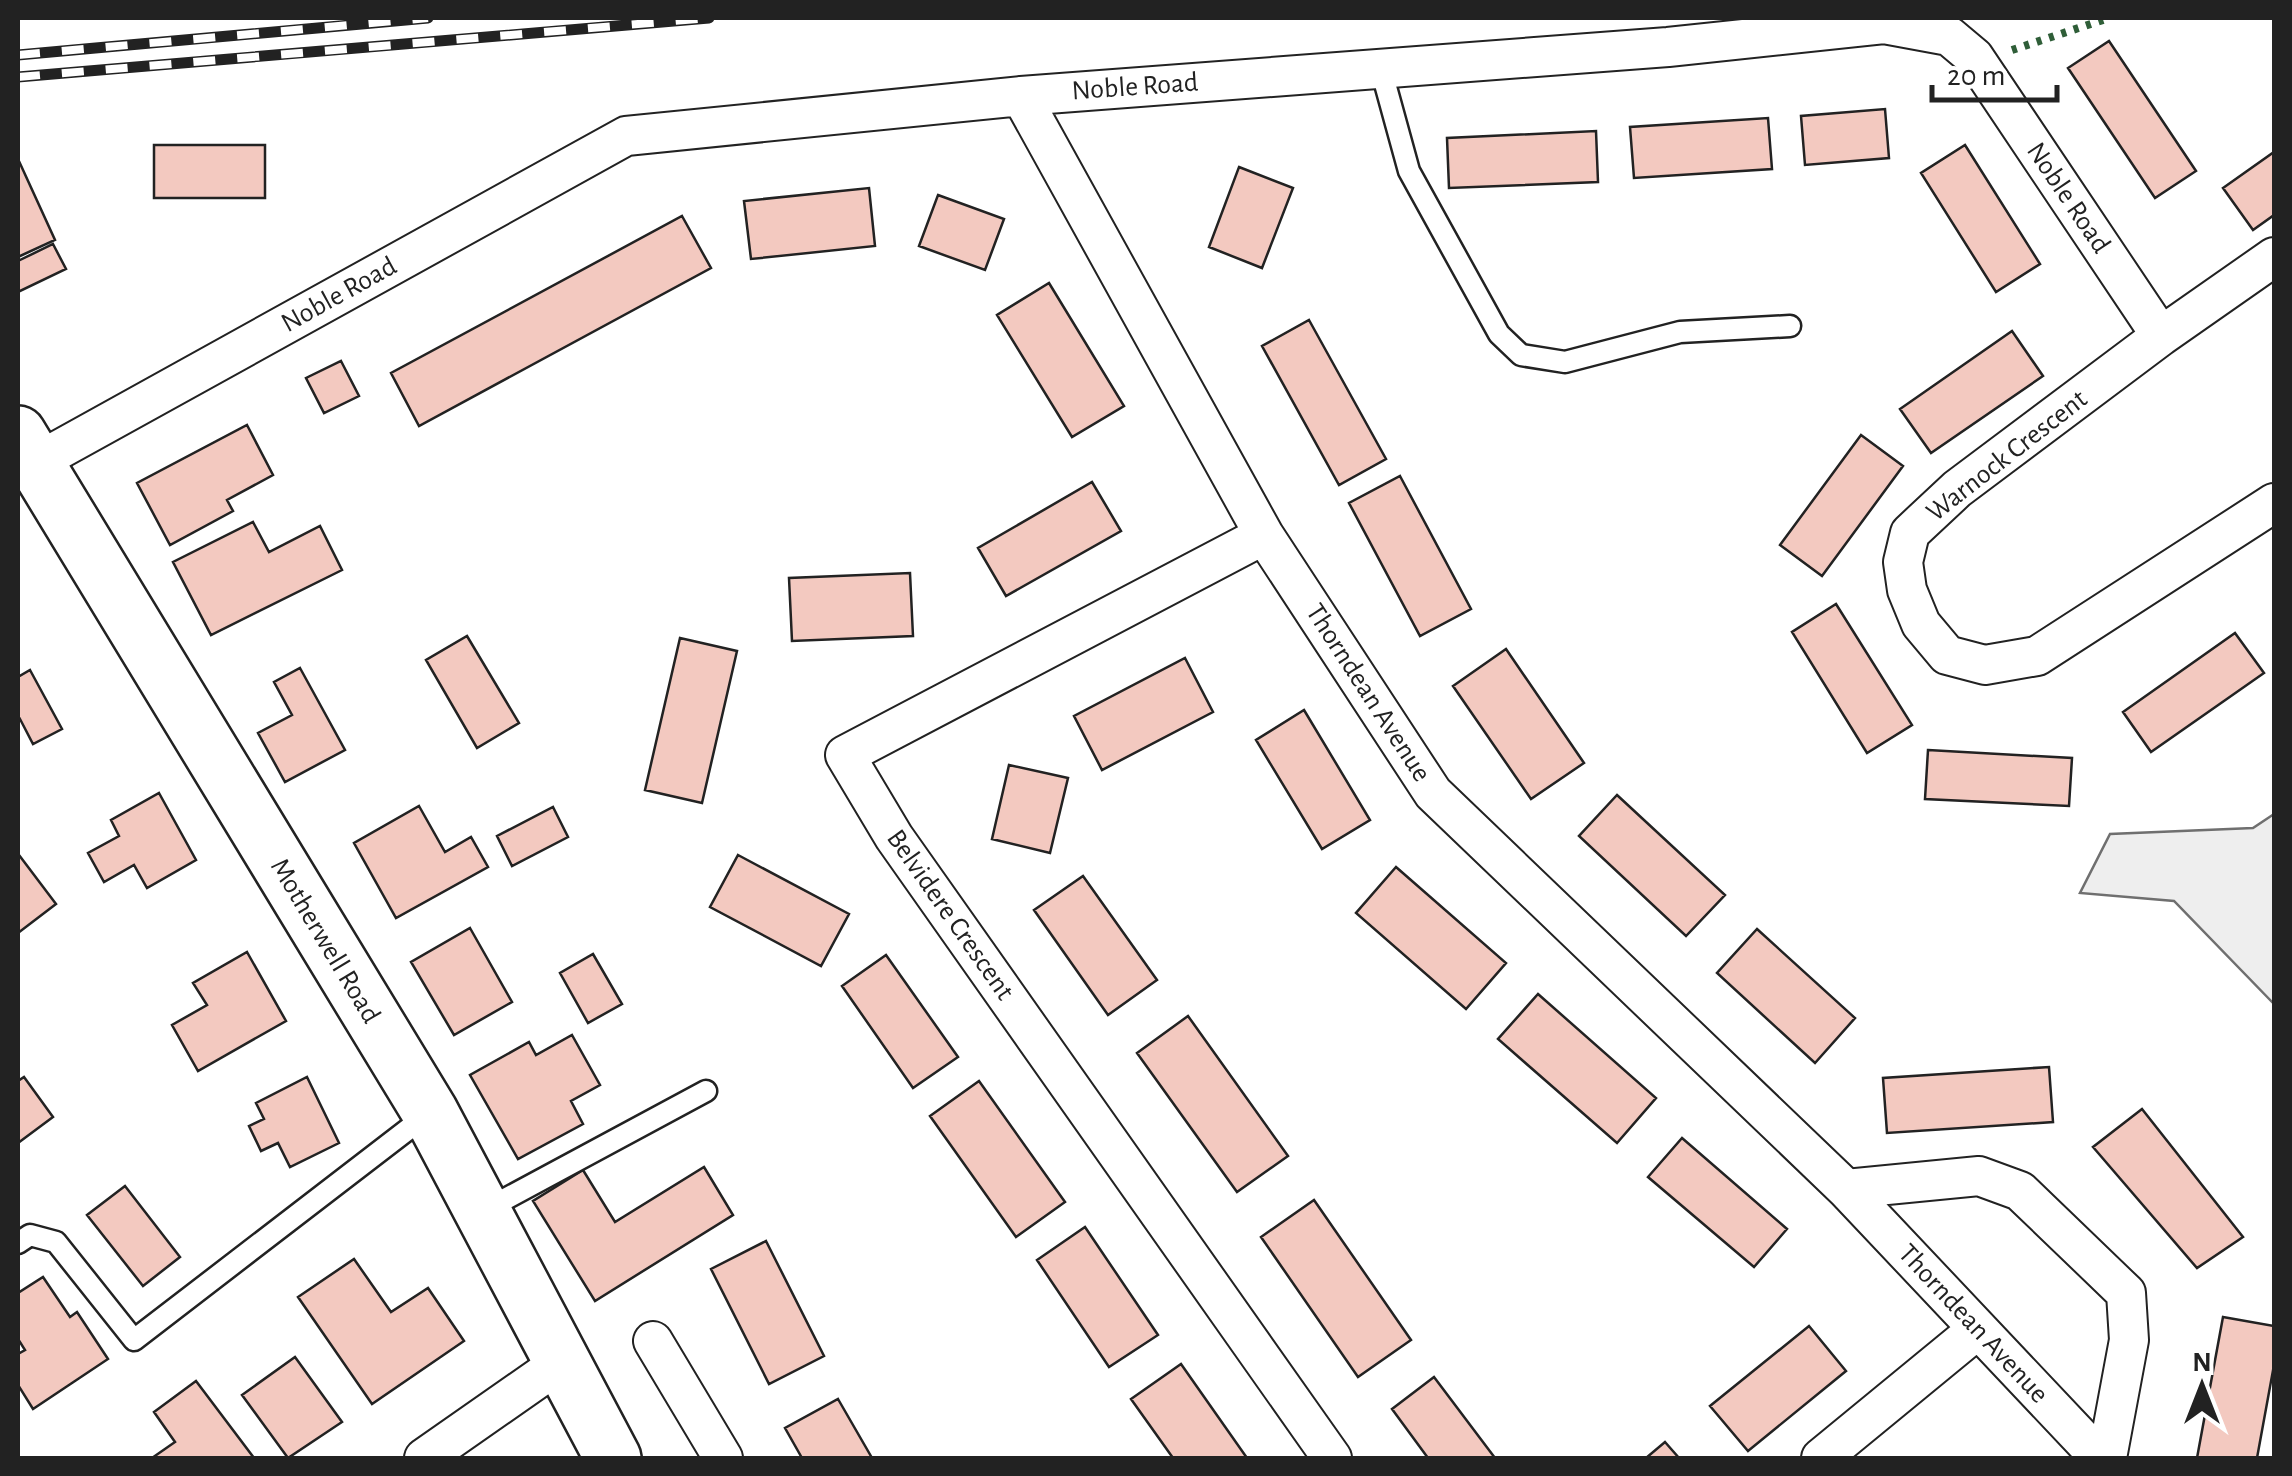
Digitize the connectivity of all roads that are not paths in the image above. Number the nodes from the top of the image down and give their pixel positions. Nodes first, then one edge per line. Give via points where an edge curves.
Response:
1 (1667, 32) edge
2 (1381, 69) junction
3 (1021, 96) junction
4 (2274, 257) edge
5 (1790, 326) dead end
6 (2161, 336) junction
7 (26, 448) edge
8 (2274, 502) edge
9 (1264, 535) junction
10 (706, 1091) dead end
11 (430, 1112) junction
12 (1846, 1189) junction
13 (482, 1212) junction
14 (18, 1244) edge
15 (1978, 1329) junction
16 (653, 1341) dead end
17 (560, 1363) junction
18 (424, 1458) edge
19 (613, 1458) edge
20 (723, 1458) edge
21 (1332, 1458) edge
22 (1821, 1458) edge
23 (2104, 1458) edge

1 - 2 street, Noble Road
1 - 6 street, Noble Road via 1884,24 1950,36 1974,57
2 - 3 street, Noble Road
2 - 5 lane via 1408,172 1500,334 1521,355 1566,362 1680,332
3 - 7 street, Noble Road via 626,136
3 - 9 street, Thorndean Avenue
4 - 6 street, Warnock Crescent
6 - 8 street, Warnock Crescent via 1958,488 1910,534 1903,562 1922,624 1947,655 1985,666 2037,656
7 - 11 main road, Motherwell Road
9 - 12 street, Thorndean Avenue via 1434,793
9 - 21 street, Belvidere Crescent via 845,754 894,837
10 - 13 lane
11 - 13 main road, Motherwell Road
11 - 14 lane via 134,1340 56,1242 30,1235
12 - 15 street, Thorndean Avenue
12 - 23 street, Thorndean Avenue via 1979,1176 2020,1191 2126,1293 2129,1340
13 - 17 main road, Motherwell Road
15 - 22 street
15 - 23 street, Thorndean Avenue
16 - 20 street
17 - 18 street
17 - 19 main road, Motherwell Road

